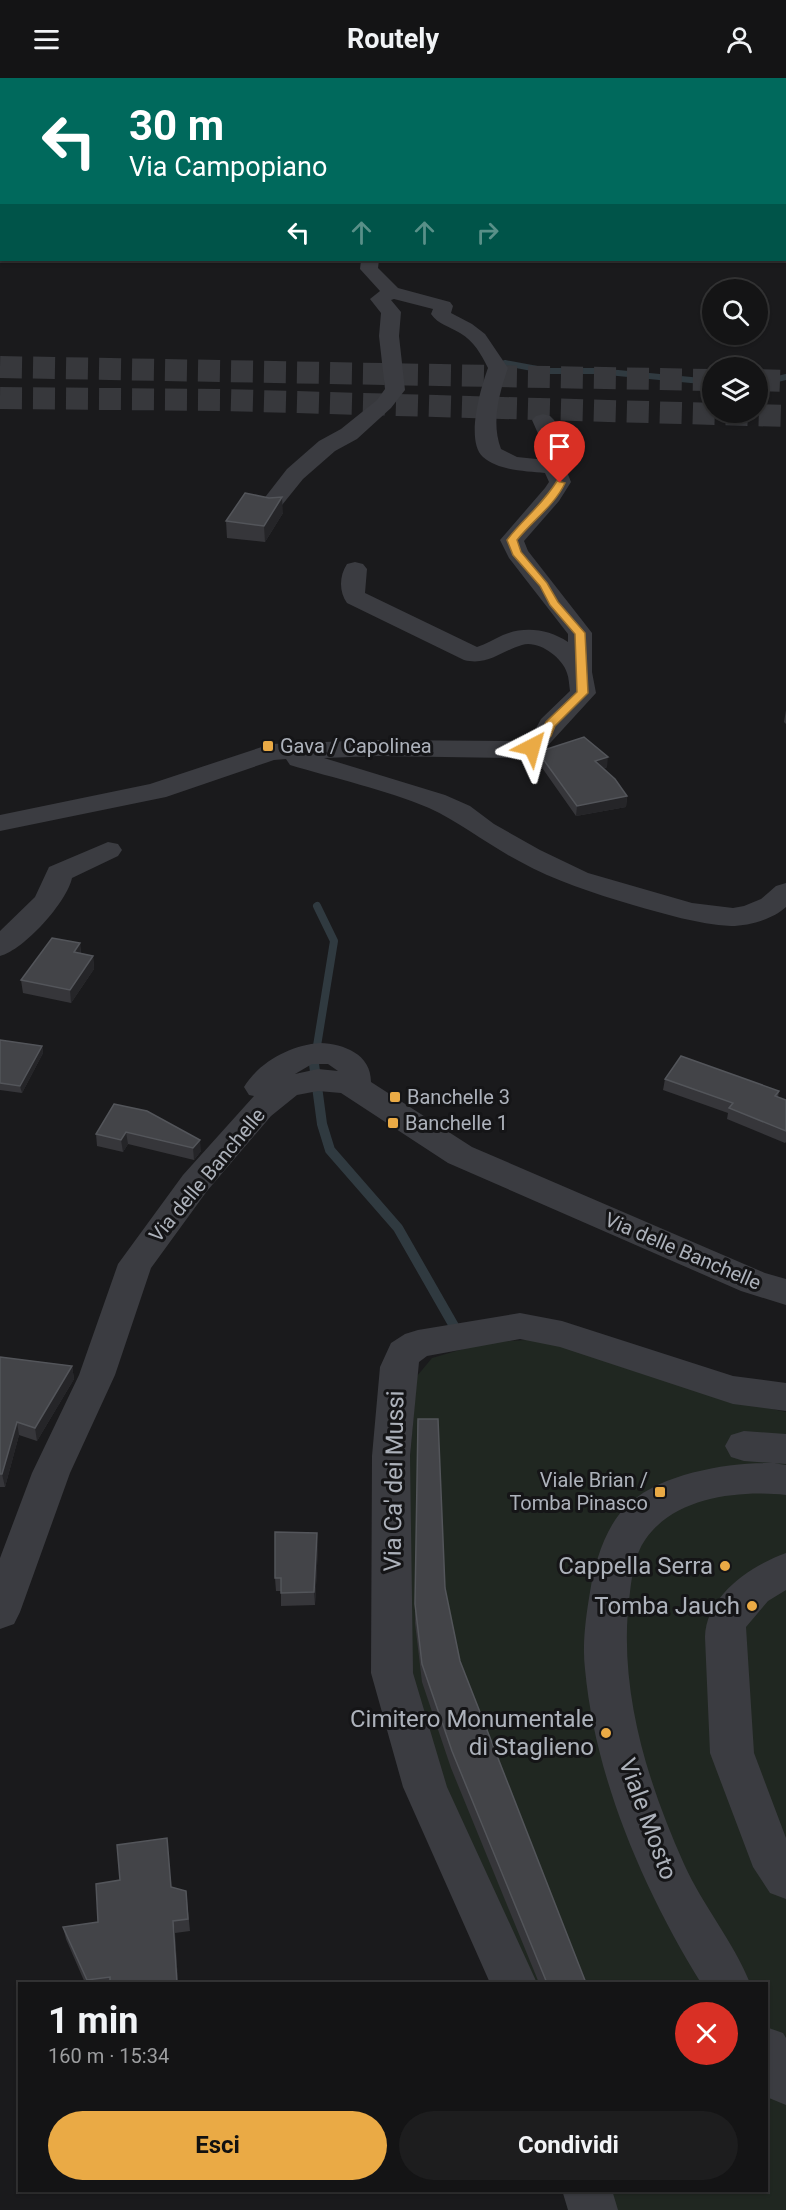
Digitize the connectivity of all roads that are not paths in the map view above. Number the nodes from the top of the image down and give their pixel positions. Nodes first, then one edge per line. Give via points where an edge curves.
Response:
1 (370, 261) edge
2 (391, 292) junction
3 (543, 420) dead end
4 (554, 467) junction
5 (270, 505) edge
6 (355, 569) dead end
7 (581, 682) junction
8 (271, 752) junction
9 (0, 823) edge
10 (108, 850) dead end
11 (786, 892) edge
12 (0, 947) edge
13 (355, 1087) junction
14 (232, 1110) dead end
15 (786, 1292) edge
16 (786, 1397) edge
17 (744, 1446) dead end
18 (786, 1449) edge
19 (786, 1480) edge
20 (770, 1579) edge
21 (0, 1612) edge
22 (786, 1878) edge
23 (514, 1982) edge
24 (726, 1982) edge
25 (768, 2053) edge
26 (786, 2081) edge
27 (588, 2192) edge
28 (593, 2210) edge

1 - 2 street via 369,269
2 - 4 street via 442,306 445,320 470,330 487,348 498,368 489,391 486,442 491,453 512,463
2 - 5 street via 380,299 391,312 394,390 350,434 327,446 295,474
3 - 4 street via 559,456
4 - 7 street via 560,483 555,494 512,540 517,553 580,633
6 - 7 street via 355,598 473,655 489,653 521,637 539,637 572,660
7 - 8 street via 532,747
8 - 9 street via 156,791
8 - 11 street via 435,801 530,856 579,879 689,912 733,917 751,914 771,905
10 - 12 street via 59,873 59,884 28,922
13 - 14 street via 353,1069 347,1061 311,1054 290,1063
13 - 15 street, Via delle Banchelle via 460,1155 753,1282
13 - 21 street, Via delle Banchelle via 318,1080 287,1087 261,1108 195,1183 135,1264 97,1375 51,1473
16 - 23 street, Via Ca' dei Mussi via 733,1390 561,1334 520,1326 418,1344 404,1353 398,1367 391,1456 392,1673 425,1787
17 - 18 street
19 - 24 street, Viale Mosto via 701,1486 658,1503 640,1518 619,1553 611,1580 605,1670 618,1739 644,1818 679,1902
20 - 22 street via 726,1622 732,1753 769,1852
25 - 26 street
27 - 28 street

